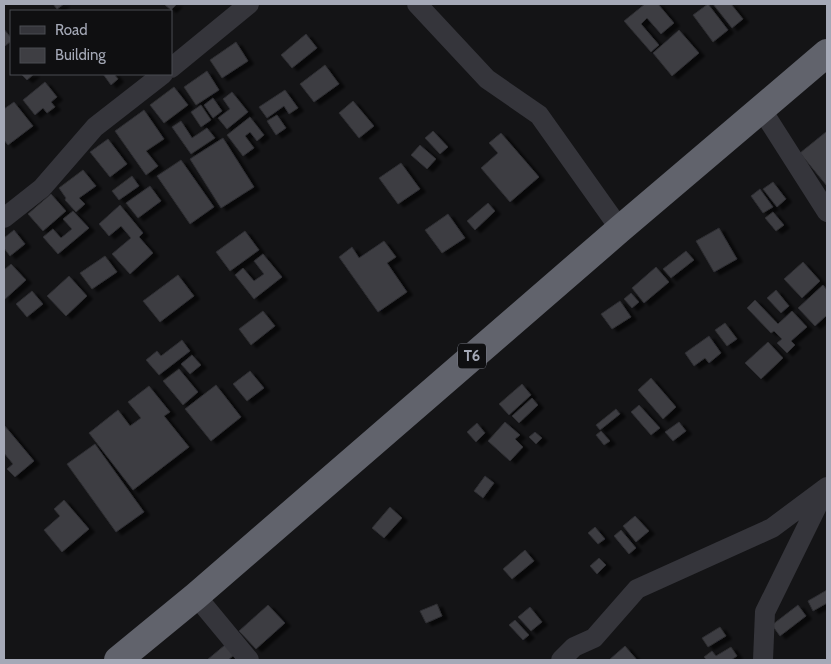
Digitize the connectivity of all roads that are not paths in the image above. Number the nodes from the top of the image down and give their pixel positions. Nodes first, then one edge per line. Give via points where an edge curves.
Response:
1 (250, 4) edge
2 (417, 4) edge
3 (827, 53) edge
4 (172, 67) edge
5 (162, 75) edge
6 (762, 110) junction
7 (827, 212) edge
8 (4, 218) edge
9 (620, 229) junction
10 (827, 486) edge
11 (196, 596) junction
12 (118, 660) edge
13 (249, 660) edge
14 (561, 660) edge
15 (763, 660) edge

1 - 4 street
2 - 9 street via 487,79 539,114
3 - 6 highway, T6
5 - 8 street via 95,127 42,188
6 - 7 street
6 - 9 highway, T6
9 - 11 highway, T6
10 - 14 street via 772,528 637,589 594,638 574,647
10 - 15 street via 765,612
11 - 12 highway, T6
11 - 13 street

